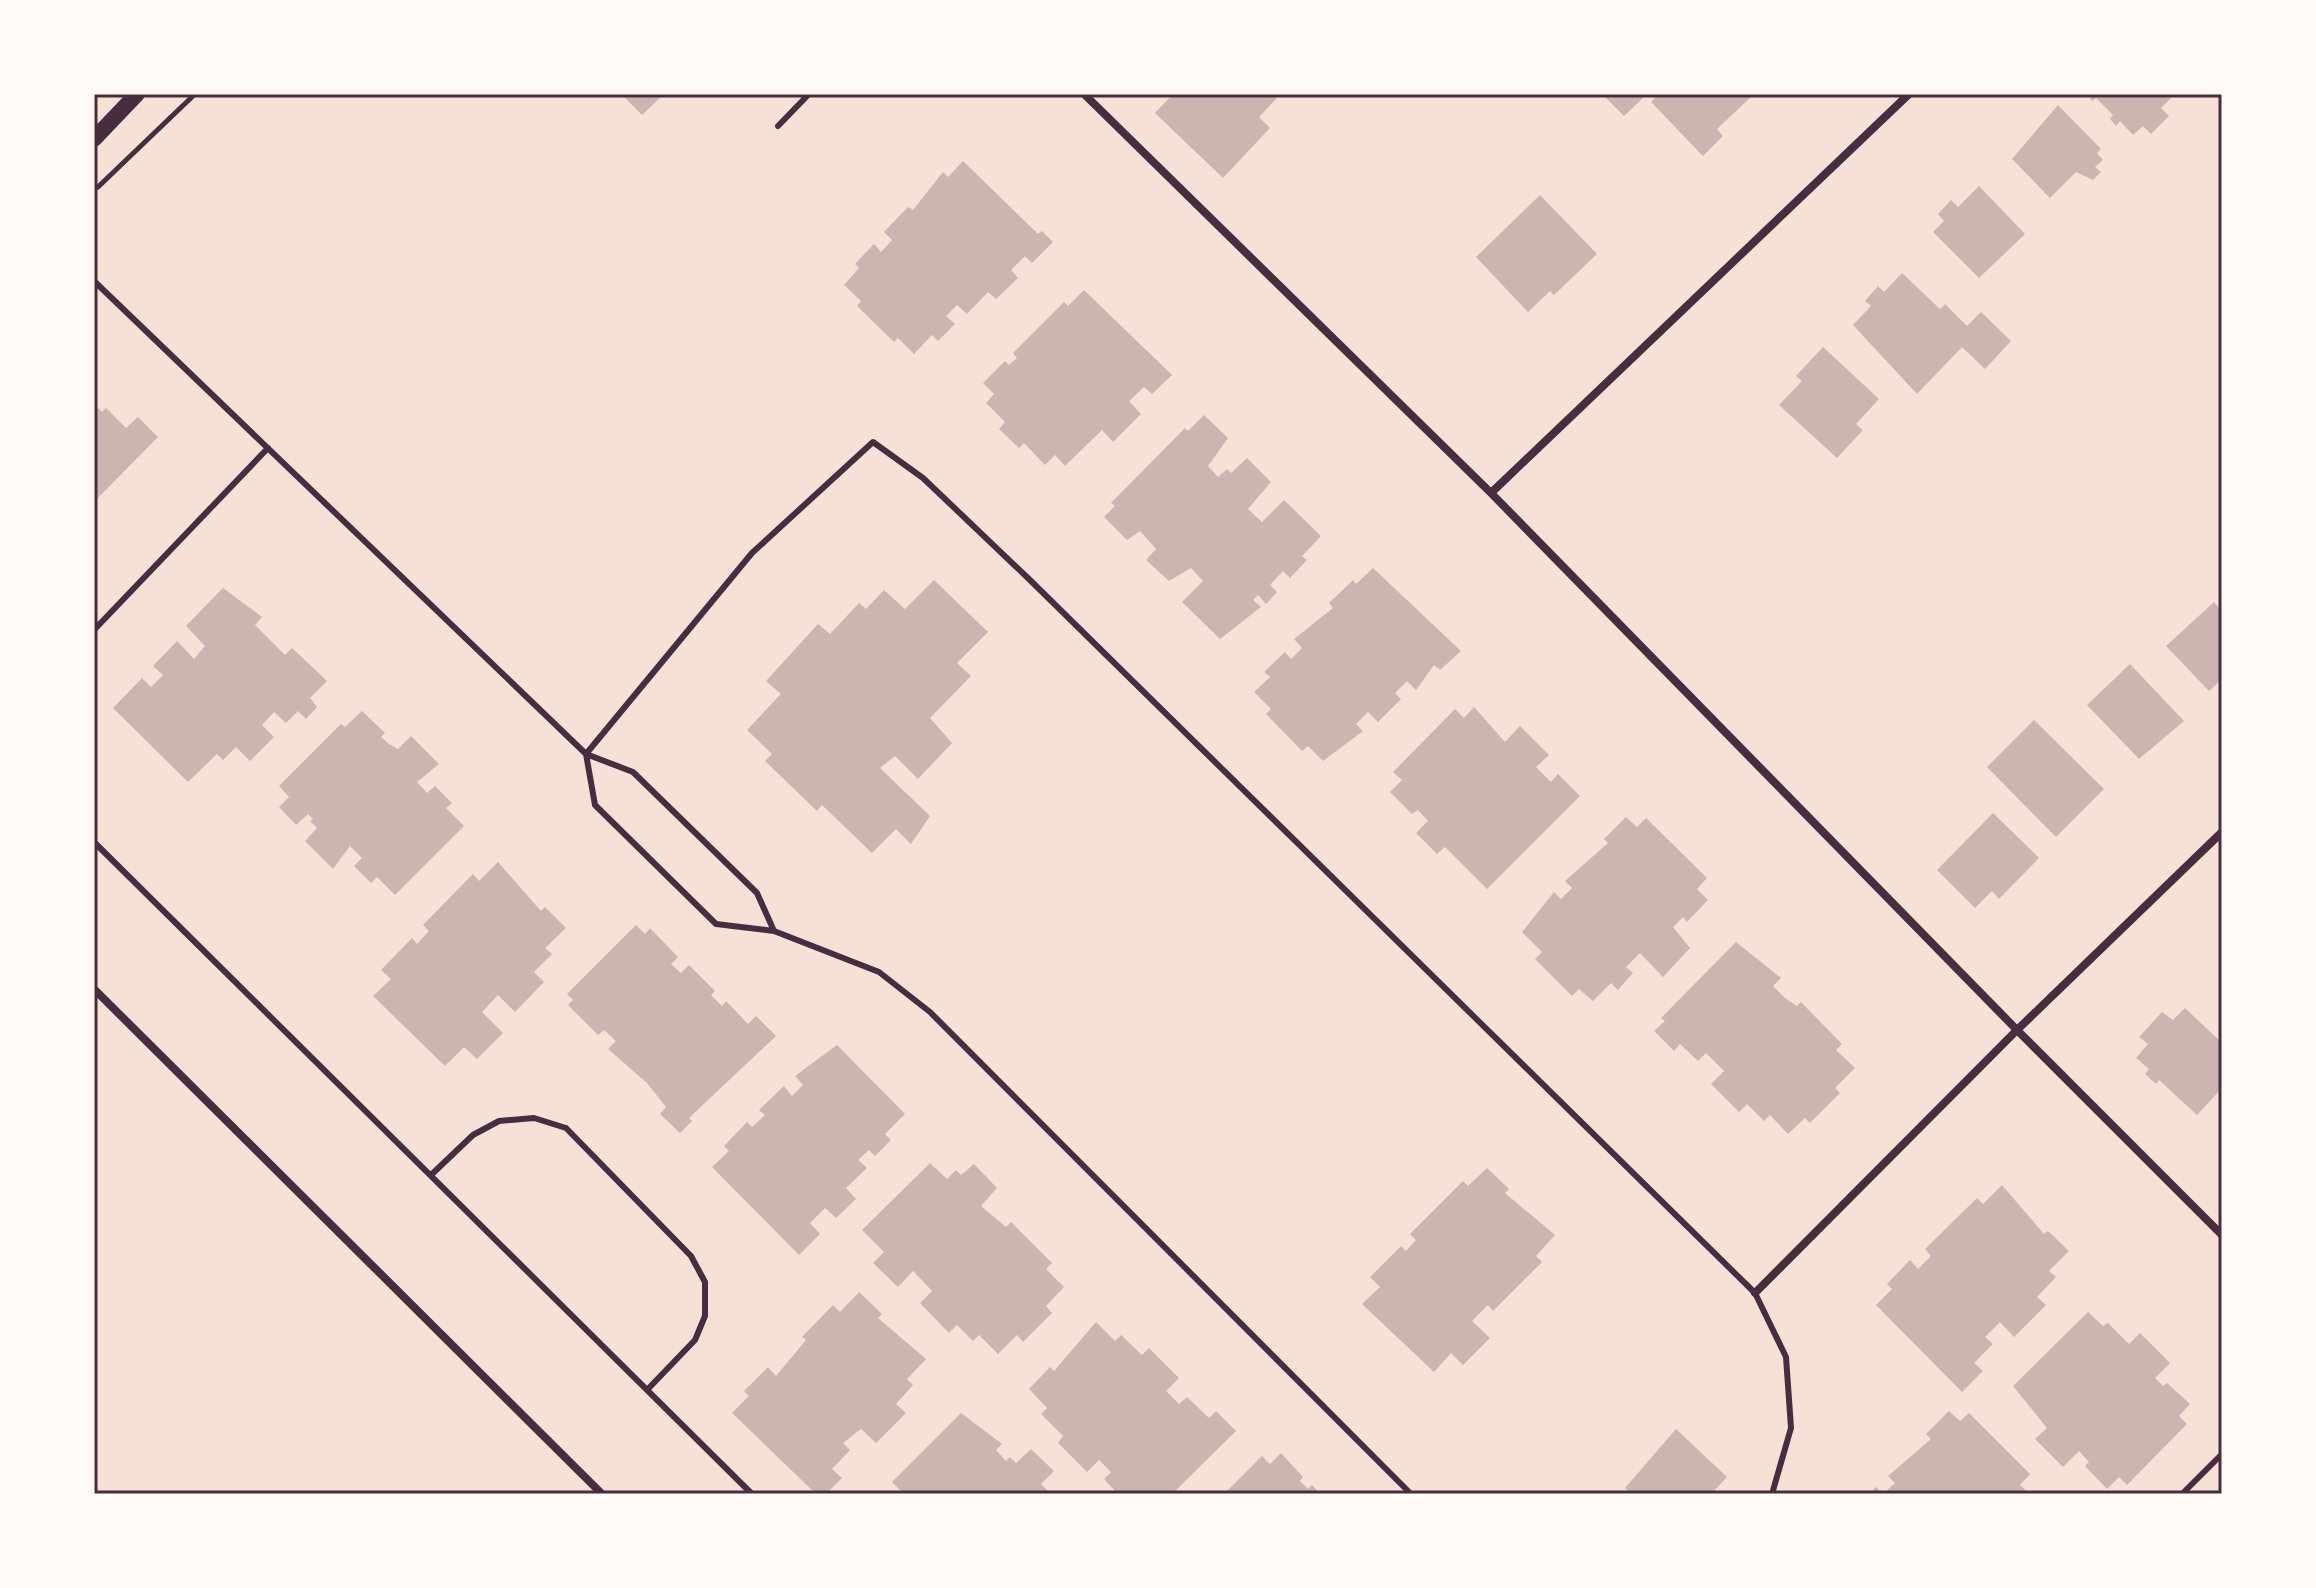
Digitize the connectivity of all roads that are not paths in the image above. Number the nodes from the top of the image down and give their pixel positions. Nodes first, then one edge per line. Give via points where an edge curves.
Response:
1 (137, 94) edge
2 (809, 94) edge
3 (1084, 94) edge
4 (1909, 94) edge
5 (778, 126) dead end
6 (94, 139) edge
7 (94, 281) edge
8 (268, 448) junction
9 (1491, 493) junction
10 (94, 630) edge
11 (586, 754) junction
12 (2222, 832) edge
13 (94, 842) edge
14 (774, 931) junction
15 (94, 989) edge
16 (2017, 1030) junction
17 (431, 1175) junction
18 (2222, 1235) edge
19 (1755, 1293) junction
20 (647, 1390) junction
21 (2222, 1454) edge
22 (602, 1494) edge
23 (752, 1494) edge
24 (1411, 1494) edge
25 (1772, 1494) edge
26 (2182, 1494) edge

1 - 6 main road
2 - 5 lane
3 - 9 street
4 - 9 street
7 - 8 lane
8 - 10 lane
8 - 11 lane
9 - 16 street
11 - 14 lane via 633,772 757,893
11 - 14 lane via 595,805 716,924
11 - 19 lane via 752,553 873,442 923,478 1031,581
12 - 16 street
13 - 17 lane
14 - 24 lane via 879,972 930,1012
15 - 22 street
16 - 18 street
16 - 19 street
17 - 20 lane
17 - 20 lane via 473,1135 499,1121 534,1118 566,1128 691,1256 705,1282 705,1316 695,1340
19 - 25 lane via 1786,1357 1791,1428
20 - 23 lane
21 - 26 lane

